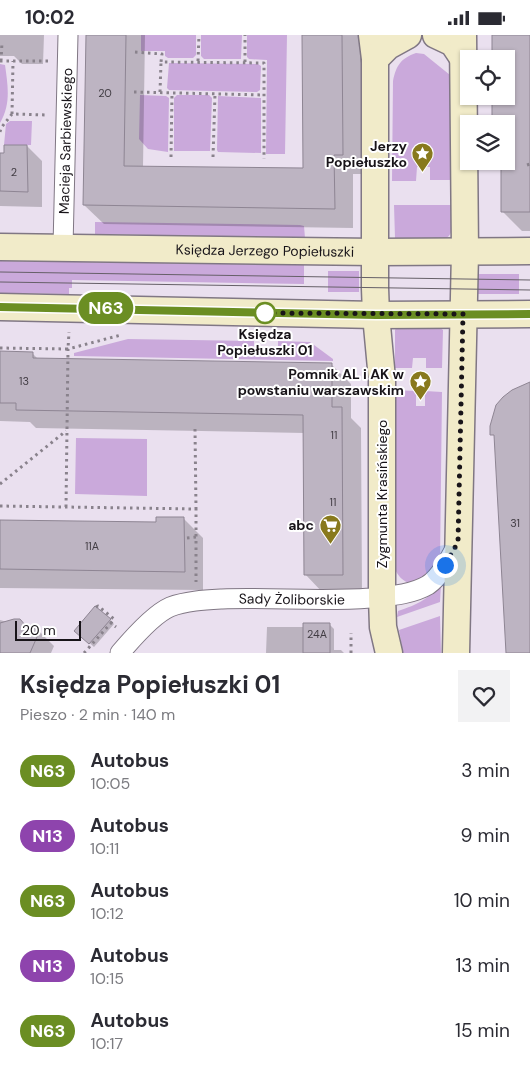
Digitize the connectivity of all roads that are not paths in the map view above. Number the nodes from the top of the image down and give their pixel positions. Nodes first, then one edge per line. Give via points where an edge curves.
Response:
1 (68, 35) edge
2 (408, 35) edge
3 (436, 35) edge
4 (373, 47) edge
5 (463, 47) edge
6 (0, 247) edge
7 (63, 247) junction
8 (530, 251) edge
9 (375, 252) junction
10 (465, 252) junction
11 (0, 307) edge
12 (463, 314) junction
13 (530, 314) edge
14 (376, 315) junction
15 (458, 542) junction
16 (382, 597) junction
17 (120, 653) edge
18 (388, 653) edge
19 (456, 653) edge

1 - 7 street, Macieja Sarbiewskiego
2 - 4 street via 388,46
3 - 5 street
4 - 9 street, Zygmunta Krasińskiego
5 - 10 street
6 - 7 street, Księdza Jerzego Popiełuszki
7 - 9 street, Księdza Jerzego Popiełuszki
8 - 10 street, Księdza Jerzego Popiełuszki
9 - 10 street, Księdza Jerzego Popiełuszki
9 - 14 street, Zygmunta Krasińskiego
10 - 12 street
11 - 14 street
12 - 13 street
12 - 14 street
12 - 15 street
14 - 16 street, Zygmunta Krasińskiego via 382,379
15 - 16 street, Sady Żoliborskie via 430,584 411,592
15 - 19 street
16 - 17 street, Sady Żoliborskie via 201,600 168,608
16 - 18 street, Zygmunta Krasińskiego

